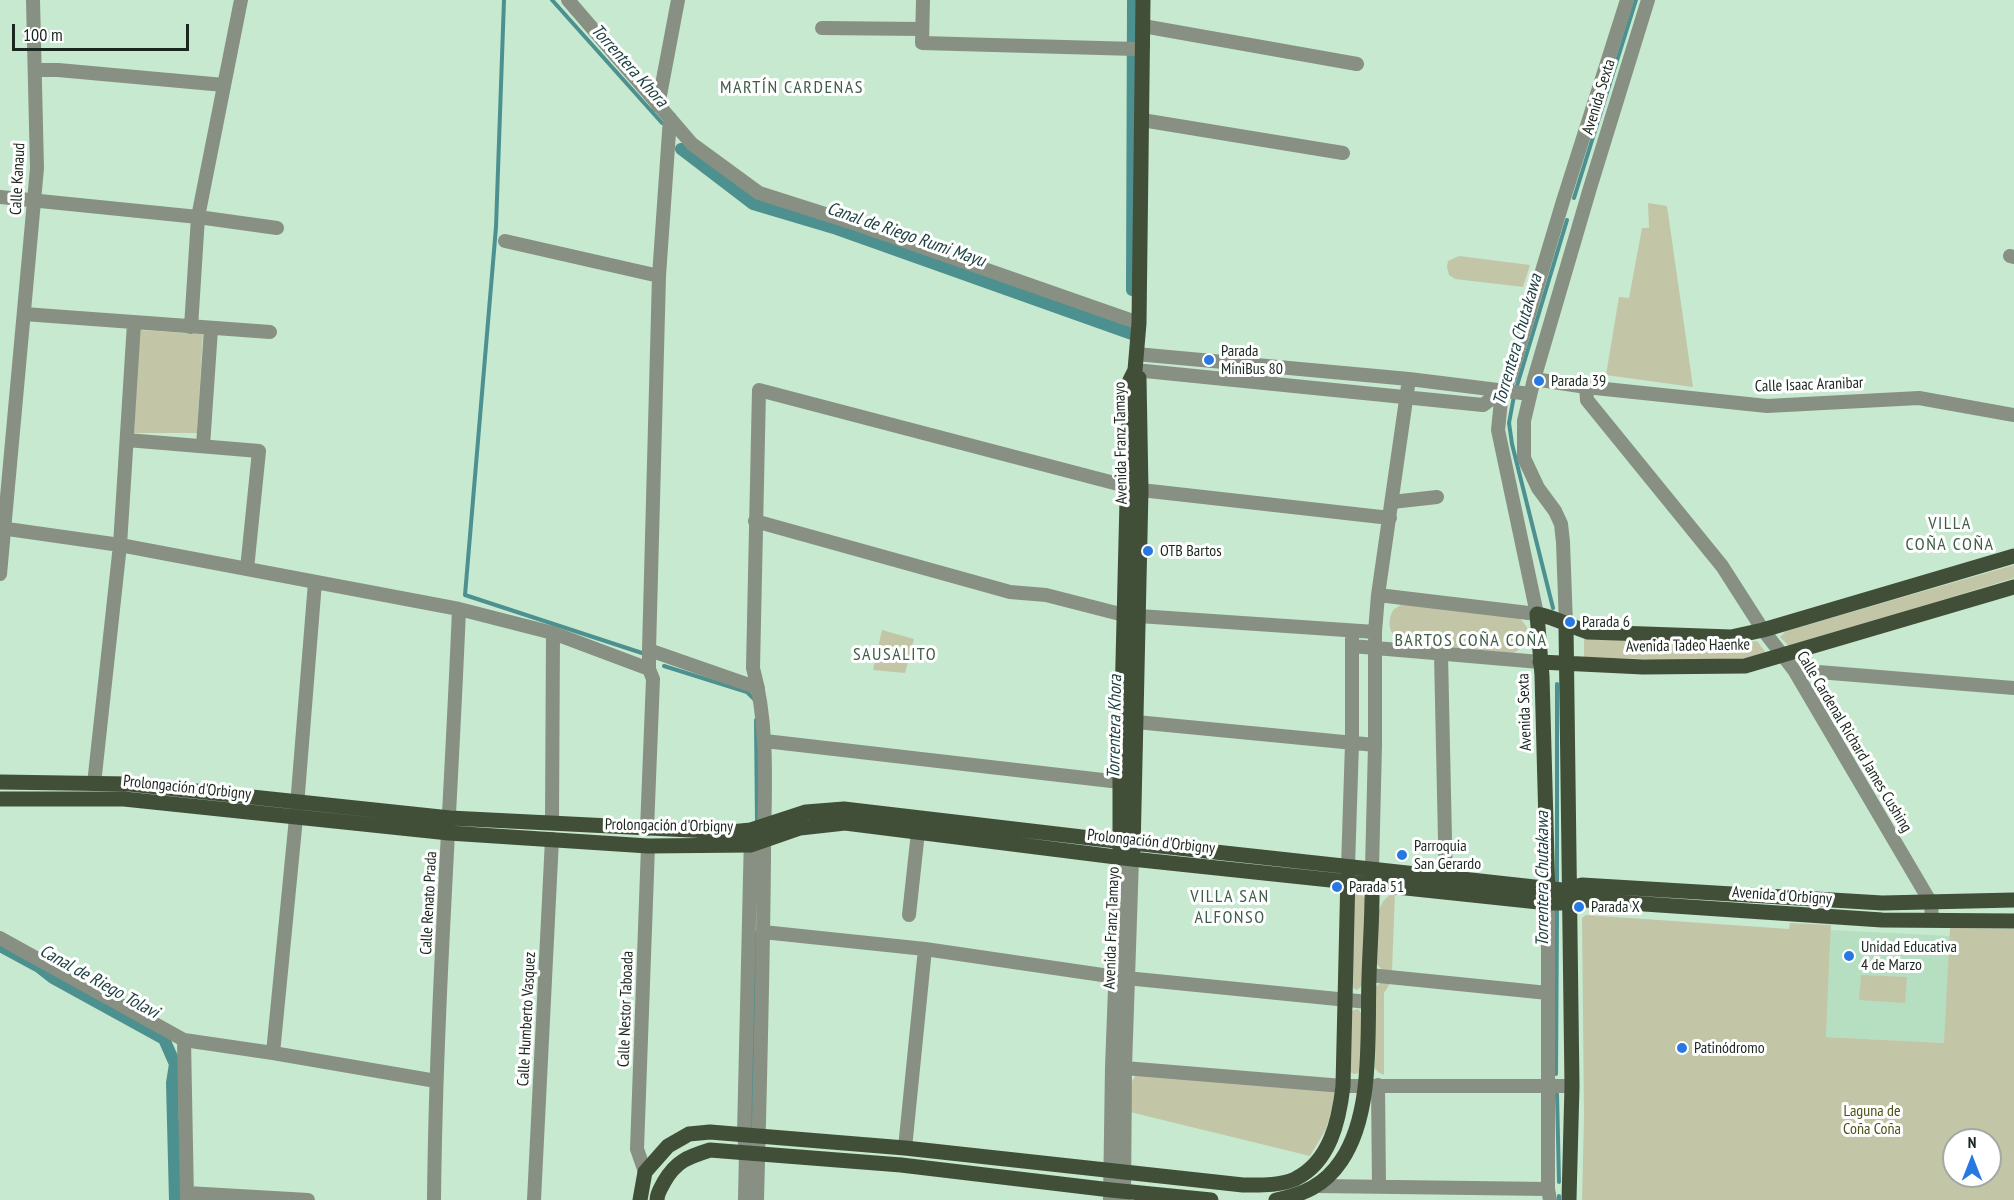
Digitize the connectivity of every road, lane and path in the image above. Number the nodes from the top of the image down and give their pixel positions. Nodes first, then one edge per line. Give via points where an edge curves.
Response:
1 (33, 0) edge
2 (241, 0) edge
3 (568, 0) edge
4 (678, 0) edge
5 (923, 0) edge
6 (1143, 0) edge
7 (1628, 0) edge
8 (1648, 0) edge
9 (1143, 26) junction
10 (822, 28) dead end
11 (922, 28) junction
12 (1143, 46) junction
13 (1357, 64) dead end
14 (35, 70) junction
15 (224, 85) junction
16 (658, 106) junction
17 (670, 118) junction
18 (1142, 120) junction
19 (1342, 153) dead end
20 (0, 197) edge
21 (34, 200) junction
22 (1572, 203) junction
23 (198, 217) junction
24 (277, 228) dead end
25 (505, 241) dead end
26 (659, 276) junction
27 (24, 314) junction
28 (134, 323) junction
29 (1139, 323) junction
30 (191, 327) junction
31 (211, 329) junction
32 (270, 332) dead end
33 (1136, 354) junction
34 (1135, 370) junction
35 (1409, 379) junction
36 (1534, 379) junction
37 (1586, 387) junction
38 (1515, 392) junction
39 (1408, 397) junction
40 (2014, 416) edge
41 (127, 440) junction
42 (203, 446) junction
43 (1135, 488) junction
44 (1437, 497) dead end
45 (1392, 502) junction
46 (1390, 518) junction
47 (755, 521) junction
48 (3, 528) edge
49 (120, 544) junction
50 (2014, 556) edge
51 (247, 569) junction
52 (0, 574) edge
53 (315, 582) junction
54 (2014, 587) edge
55 (1378, 595) junction
56 (459, 609) junction
57 (1130, 616) junction
58 (1550, 618) junction
59 (1763, 630) junction
60 (1352, 631) junction
61 (1375, 632) junction
62 (553, 633) junction
63 (1352, 646) junction
64 (1374, 647) junction
65 (650, 650) junction
66 (1441, 654) junction
67 (1782, 657) junction
68 (1554, 663) junction
69 (650, 669) junction
70 (1794, 670) junction
71 (758, 688) junction
72 (2014, 688) edge
73 (1136, 722) junction
74 (765, 741) junction
75 (1352, 743) junction
76 (1375, 745) junction
77 (0, 782) edge
78 (1120, 782) junction
79 (94, 784) junction
80 (0, 799) edge
81 (296, 810) junction
82 (552, 824) junction
83 (450, 825) junction
84 (647, 829) junction
85 (918, 832) junction
86 (757, 835) junction
87 (552, 839) junction
88 (1127, 842) junction
89 (648, 846) junction
90 (1126, 858) junction
91 (1348, 874) junction
92 (1372, 876) junction
93 (1446, 885) junction
94 (1558, 895) junction
95 (2014, 900) edge
96 (1931, 903) junction
97 (909, 915) dead end
98 (1932, 920) junction
99 (2014, 921) edge
100 (763, 932) junction
101 (0, 938) edge
102 (925, 950) junction
103 (1369, 975) junction
104 (1122, 977) junction
105 (1548, 993) junction
106 (1346, 1001) junction
107 (1368, 1002) junction
108 (184, 1040) junction
109 (273, 1053) junction
110 (1119, 1067) junction
111 (436, 1081) junction
112 (1343, 1086) junction
113 (1372, 1086) junction
114 (1558, 1086) junction
115 (751, 1136) junction
116 (905, 1148) junction
117 (752, 1152) junction
118 (645, 1172) junction
119 (1118, 1172) junction
120 (1318, 1186) junction
121 (1386, 1191) edge
122 (1410, 1193) edge
123 (1549, 1195) edge
124 (1117, 1196) edge
125 (187, 1197) edge
126 (308, 1200) edge
127 (434, 1200) edge
128 (534, 1200) edge
129 (640, 1200) edge
130 (657, 1200) edge
131 (745, 1200) edge
132 (757, 1200) edge
133 (1210, 1200) edge
134 (1276, 1200) edge
135 (1569, 1200) edge

1 - 14 street, Calle Kanaud
2 - 15 street
3 - 16 street
4 - 16 street
5 - 11 street
6 - 9 main road, Avenida Franz Tamayo
7 - 22 street, Avenida Sexta
8 - 22 street, Avenida Sexta
9 - 12 main road, Avenida Franz Tamayo
9 - 13 street
10 - 11 street
11 - 12 street via 922,44 1136,49
12 - 18 main road, Avenida Franz Tamayo
14 - 15 street
14 - 21 street, Calle Kanaud
15 - 23 street
16 - 17 street
17 - 26 street
17 - 29 street via 692,144 759,193
18 - 19 street
18 - 29 main road, Avenida Franz Tamayo
20 - 21 street
21 - 23 street
21 - 27 street, Calle Kanaud
22 - 36 street, Avenida Sexta
22 - 38 street, Avenida Sexta via 1510,378
23 - 24 street
23 - 30 street
25 - 26 street
26 - 65 street
27 - 28 street
27 - 48 street, Calle Kanaud
28 - 30 street
28 - 41 street
29 - 33 main road, Avenida Franz Tamayo
30 - 31 street
31 - 32 street
31 - 42 street
33 - 34 main road, Avenida Franz Tamayo
33 - 35 street
34 - 39 street
34 - 43 main road, Avenida Franz Tamayo via 1140,380
35 - 38 street
35 - 39 street
36 - 37 street, Calle Isaac Aranibar
36 - 38 street, Avenida Sexta
37 - 40 street, Calle Isaac Aranibar via 1767,406 1919,398
37 - 59 street, Calle Cardenal Richard James Cushing via 1587,400 1722,566
38 - 39 street via 1483,405
38 - 58 street, Avenida Sexta via 1498,430
38 - 58 street, Avenida Sexta via 1524,421 1524,458 1561,524 1563,542
39 - 45 street
41 - 42 street
41 - 49 street
42 - 51 street via 259,451
43 - 46 street
43 - 47 street via 759,390
43 - 57 main road, Avenida Franz Tamayo
44 - 45 street
45 - 46 street
46 - 55 street
47 - 57 street via 1010,592 1046,595
47 - 71 street via 753,668
48 - 49 street
48 - 52 street, Calle Kanaud
49 - 51 street
49 - 79 street
50 - 59 main road, Avenida Tadeo Haenke
51 - 53 street
53 - 56 street
53 - 81 street
54 - 67 main road, Avenida Tadeo Haenke
55 - 58 street, Avenida Tadeo Haenke
55 - 61 street
56 - 62 street
56 - 83 street, Calle Renato Prada
57 - 60 street
57 - 73 main road, Avenida Franz Tamayo
57 - 78 main road, Avenida Franz Tamayo
58 - 59 main road, Avenida Tadeo Haenke via 1588,632 1731,637
58 - 68 main road, Avenida Sexta
58 - 68 main road, Avenida Sexta
59 - 67 street, Calle Cardenal Richard James Cushing
60 - 61 street
60 - 63 street
61 - 64 street
62 - 69 street
62 - 82 street
63 - 64 street, Avenida Tadeo Haenke
63 - 75 street
64 - 66 street, Avenida Tadeo Haenke
64 - 76 street
65 - 69 street
65 - 71 street
66 - 68 street, Avenida Tadeo Haenke
66 - 93 street
67 - 68 main road, Avenida Tadeo Haenke via 1745,666
67 - 70 street, Calle Cardenal Richard James Cushing
68 - 94 main road, Avenida Sexta
68 - 94 main road, Avenida Sexta
69 - 84 street via 653,679
70 - 72 street
70 - 96 street, Calle Cardenal Richard James Cushing
71 - 74 street
73 - 75 street
73 - 88 main road, Avenida Franz Tamayo
74 - 78 street
74 - 86 street
75 - 76 street
75 - 91 street
76 - 92 street
77 - 79 main road, Prolongación d'Orbigny
78 - 88 main road, Avenida Franz Tamayo
79 - 81 main road, Prolongación d'Orbigny via 129,784
80 - 81 main road, Prolongación d'Orbigny via 124,799
81 - 83 main road, Prolongación d'Orbigny
81 - 109 street
82 - 83 main road, Prolongación d'Orbigny
82 - 84 main road, Prolongación d'Orbigny
83 - 87 main road, Prolongación d'Orbigny
83 - 111 street, Calle Renato Prada
84 - 86 main road, Prolongación d'Orbigny
85 - 86 main road, Prolongación d'Orbigny via 830,824
85 - 90 main road, Prolongación d'Orbigny
85 - 97 street
86 - 88 main road, Prolongación d'Orbigny via 806,812 844,808
86 - 89 main road, Prolongación d'Orbigny
86 - 100 street
86 - 115 street
87 - 89 main road, Prolongación d'Orbigny
87 - 128 street, Calle Humberto Vasquez
88 - 90 main road, Avenida Franz Tamayo
88 - 91 main road, Prolongación d'Orbigny
89 - 118 street, Calle Nestor Taboada via 637,1149
90 - 91 main road, Prolongación d'Orbigny
90 - 104 street, Avenida Franz Tamayo
91 - 92 main road, Prolongación d'Orbigny
91 - 106 main road
92 - 93 main road, Prolongación d'Orbigny
92 - 103 main road
93 - 94 main road, Prolongación d'Orbigny
94 - 96 main road, Avenida d'Orbigny via 1594,886
94 - 98 main road, Avenida d'Orbigny via 1882,920
94 - 105 street, Avenida Sexta
94 - 114 main road, Avenida Sexta
95 - 96 main road, Avenida d'Orbigny
96 - 98 street, Calle Cardenal Richard James Cushing
98 - 99 main road, Avenida d'Orbigny
100 - 102 street
100 - 115 street
101 - 108 street
102 - 104 street
102 - 116 street
103 - 105 street
103 - 107 main road
104 - 106 street
104 - 110 street, Avenida Franz Tamayo
105 - 114 street, Avenida Sexta
106 - 107 street
106 - 112 main road
107 - 113 main road
108 - 109 street
108 - 125 street
109 - 111 street
110 - 112 street
110 - 119 street, Avenida Franz Tamayo
111 - 127 street, Calle Renato Prada
112 - 113 street
112 - 119 main road via 1338,1121 1330,1142 1318,1160 1293,1180 1243,1185
113 - 114 street
113 - 120 main road via 1342,1161
113 - 121 street
114 - 123 street, Avenida Sexta
114 - 135 main road, Avenida Sexta
115 - 116 main road
115 - 117 street
115 - 118 main road via 688,1134 668,1146
116 - 119 main road
117 - 124 main road via 901,1165
117 - 130 main road via 710,1150 689,1157 672,1168
117 - 131 street
117 - 132 street
118 - 129 main road
119 - 124 street, Avenida Franz Tamayo
120 - 121 street
120 - 134 main road
121 - 122 street
122 - 123 street
124 - 133 main road
125 - 126 street

